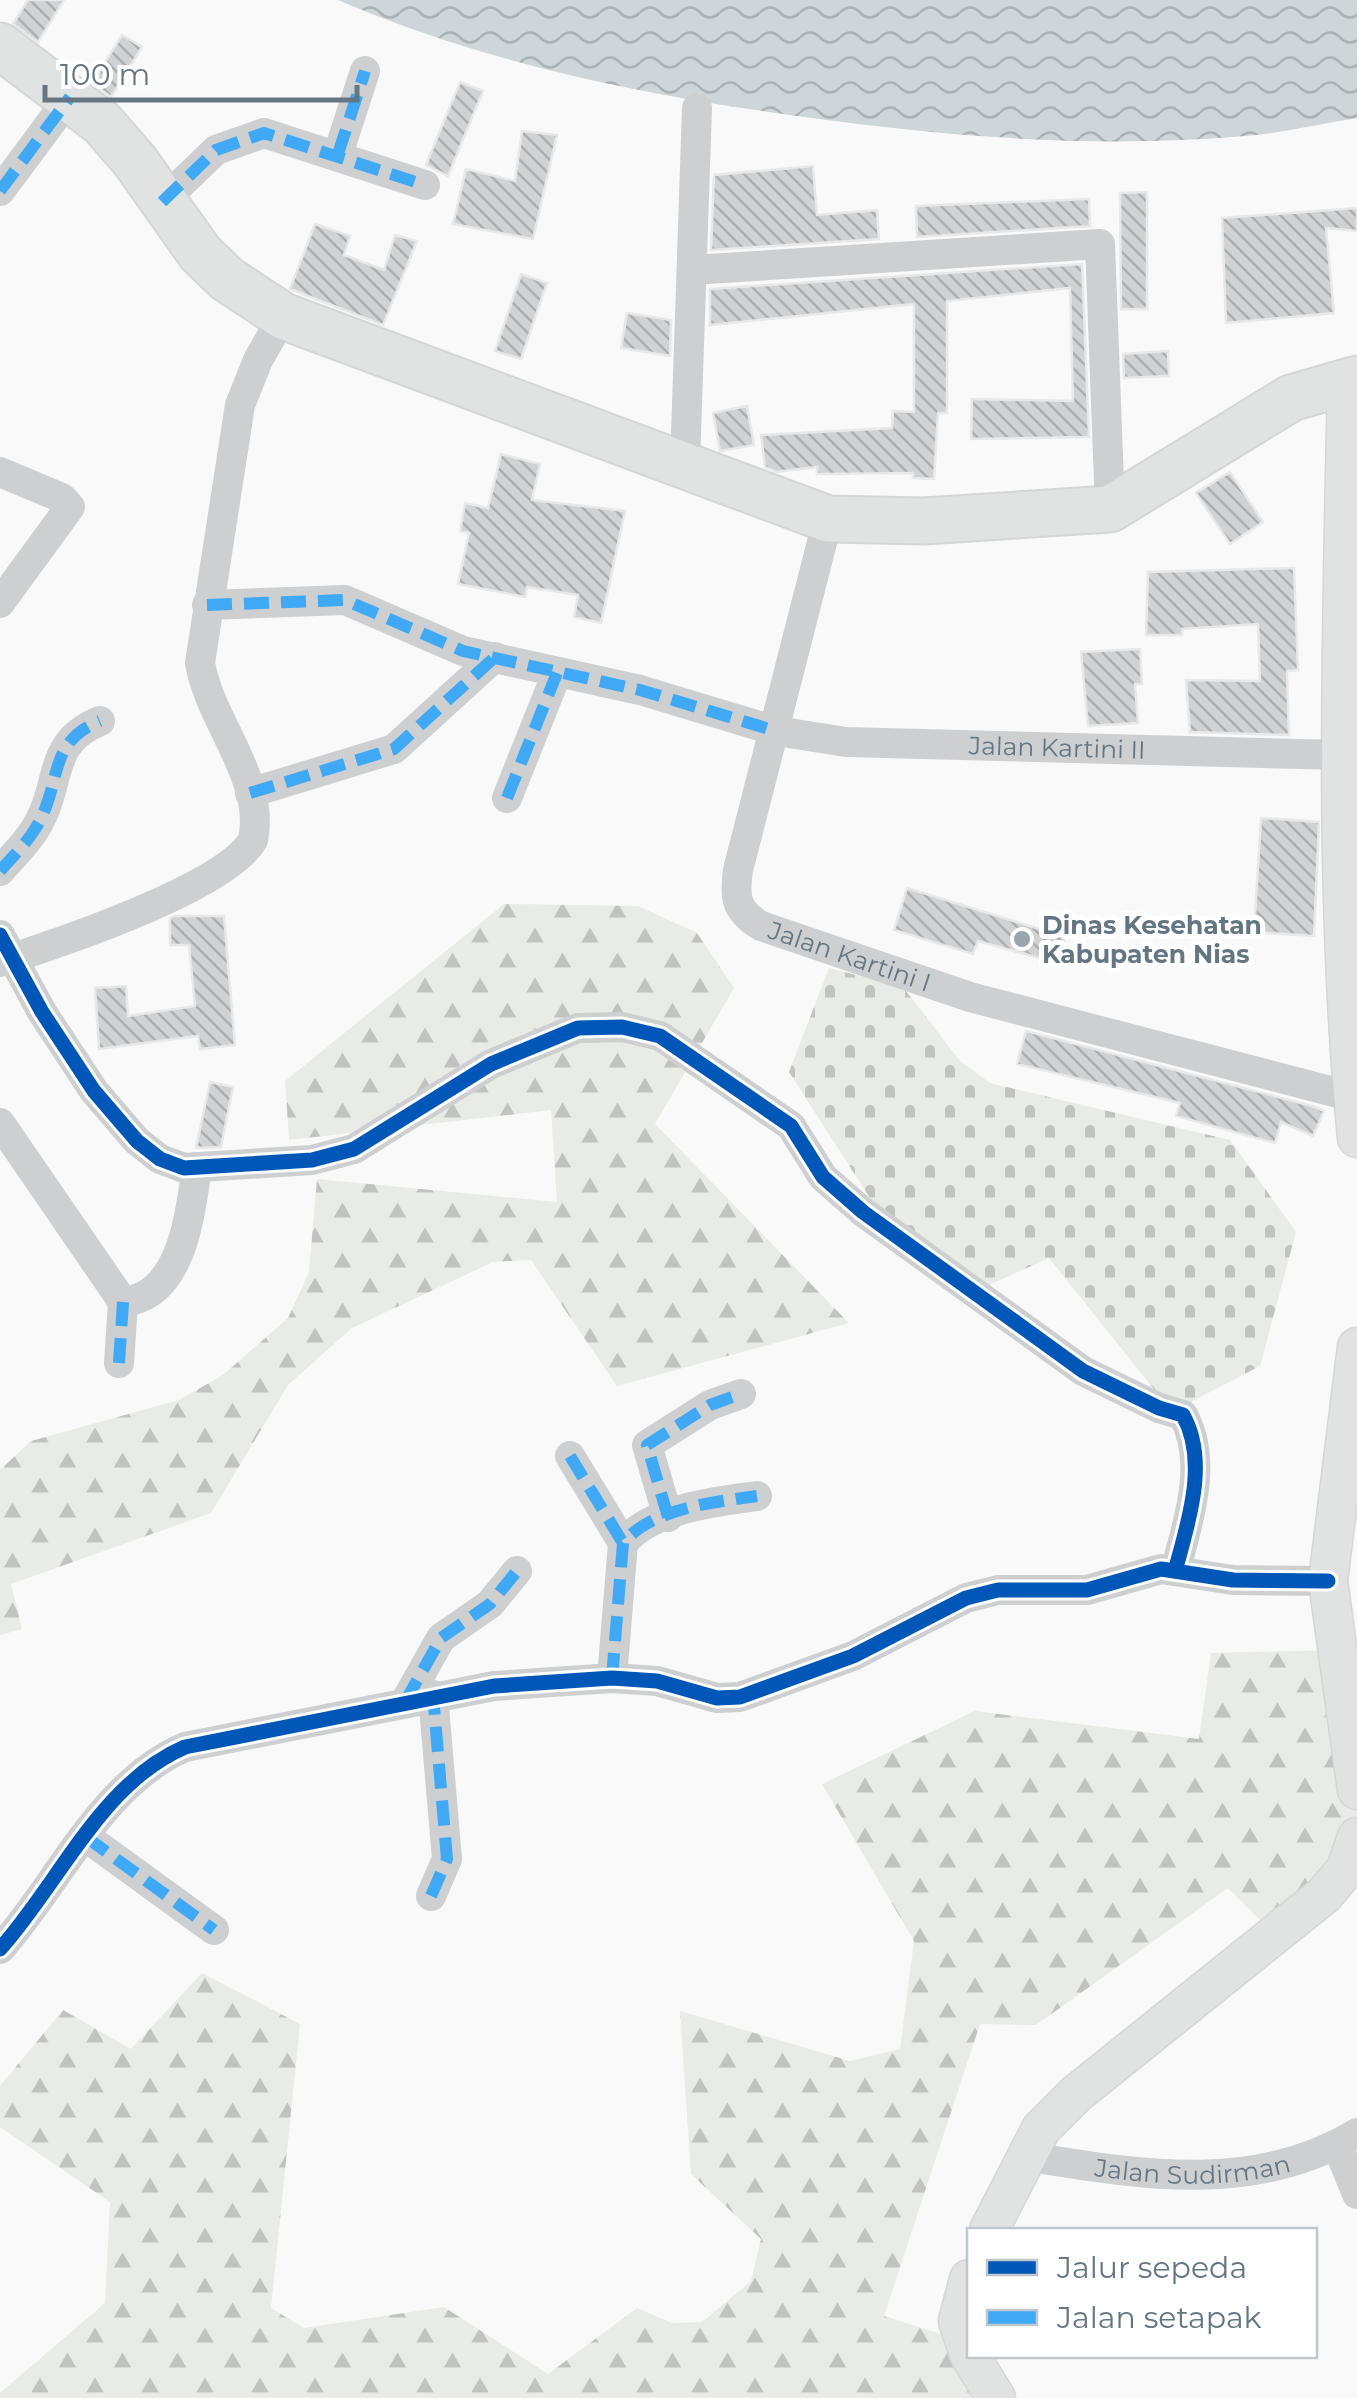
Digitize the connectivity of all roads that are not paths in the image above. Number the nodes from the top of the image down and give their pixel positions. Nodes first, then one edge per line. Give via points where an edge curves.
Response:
1 (0, 46) edge
2 (365, 71) dead end
3 (70, 97) junction
4 (697, 108) dead end
5 (338, 154) junction
6 (425, 185) dead end
7 (0, 190) edge
8 (162, 202) junction
9 (692, 270) junction
10 (283, 316) junction
11 (1352, 379) edge
12 (685, 464) junction
13 (0, 472) edge
14 (1110, 508) junction
15 (828, 519) junction
16 (1350, 557) edge
17 (0, 602) edge
18 (207, 605) junction
19 (495, 657) junction
20 (557, 673) junction
21 (100, 721) dead end
22 (776, 731) junction
23 (1340, 755) junction
24 (250, 793) junction
25 (507, 798) dead end
26 (0, 871) edge
27 (4, 951) edge
28 (1353, 1097) junction
29 (0, 1123) edge
30 (1357, 1138) edge
31 (197, 1167) junction
32 (123, 1302) junction
33 (1357, 1346) edge
34 (119, 1363) dead end
35 (741, 1394) dead end
36 (570, 1456) dead end
37 (757, 1496) dead end
38 (668, 1516) junction
39 (624, 1543) junction
40 (1175, 1570) junction
41 (517, 1571) dead end
42 (1328, 1581) junction
43 (612, 1678) junction
44 (419, 1698) junction
45 (1357, 1790) edge
46 (1357, 1837) edge
47 (86, 1838) junction
48 (431, 1896) dead end
49 (214, 1930) dead end
50 (0, 1948) edge
51 (1347, 2139) edge
52 (1024, 2156) junction
53 (1357, 2194) edge
54 (990, 2228) edge
55 (967, 2290) edge
56 (967, 2346) edge
57 (972, 2358) edge
58 (996, 2398) edge

1 - 3 highway
2 - 5 street
3 - 7 street
3 - 8 highway via 120,142
4 - 9 street
5 - 6 street
5 - 8 street via 264,133 248,135 200,162
8 - 10 highway via 227,279
9 - 12 street
9 - 14 street via 1100,244
10 - 12 highway
10 - 18 street via 240,405
11 - 14 highway via 1291,398
11 - 16 main road
12 - 15 highway
13 - 17 street via 62,498 70,508
14 - 15 highway via 924,522
15 - 22 street, Jalan Kartini I
16 - 23 main road
18 - 19 street, Jalan Kartini II via 345,600
18 - 24 street via 204,686
19 - 20 street, Jalan Kartini II
19 - 24 street via 394,749
20 - 22 street, Jalan Kartini II
20 - 25 street
21 - 26 street via 65,744 35,830
22 - 23 street, Jalan Kartini II via 846,742
22 - 28 street, Jalan Kartini I via 738,870 736,904 744,916 970,997
23 - 28 main road
24 - 27 street via 253,840 226,868 144,908
27 - 31 street via 94,1090 136,1141 160,1159
28 - 30 main road
29 - 32 street
31 - 32 street via 175,1260 148,1294
31 - 40 street via 312,1160 354,1149 491,1064 578,1028 622,1027 660,1036 792,1126 823,1176 862,1212 1083,1371 1183,1415 1195,1471
32 - 34 street
33 - 42 main road
35 - 38 street via 710,1404 647,1445
36 - 39 street
37 - 38 street
38 - 39 street
39 - 43 street
40 - 42 street via 1233,1580
40 - 43 street via 1142,1571 1086,1590 998,1590 966,1598 853,1656 740,1697
41 - 44 street via 490,1604 441,1638
42 - 45 main road
43 - 44 street
44 - 47 street via 185,1747 156,1759 128,1782
44 - 48 street via 447,1859
46 - 52 main road via 1346,1869 1324,1896 1076,2094
47 - 49 street
47 - 50 street
51 - 52 street, Jalan Sudirman via 1235,2175 1127,2174
51 - 53 street
52 - 54 main road
55 - 56 main road via 958,2321
57 - 58 main road

